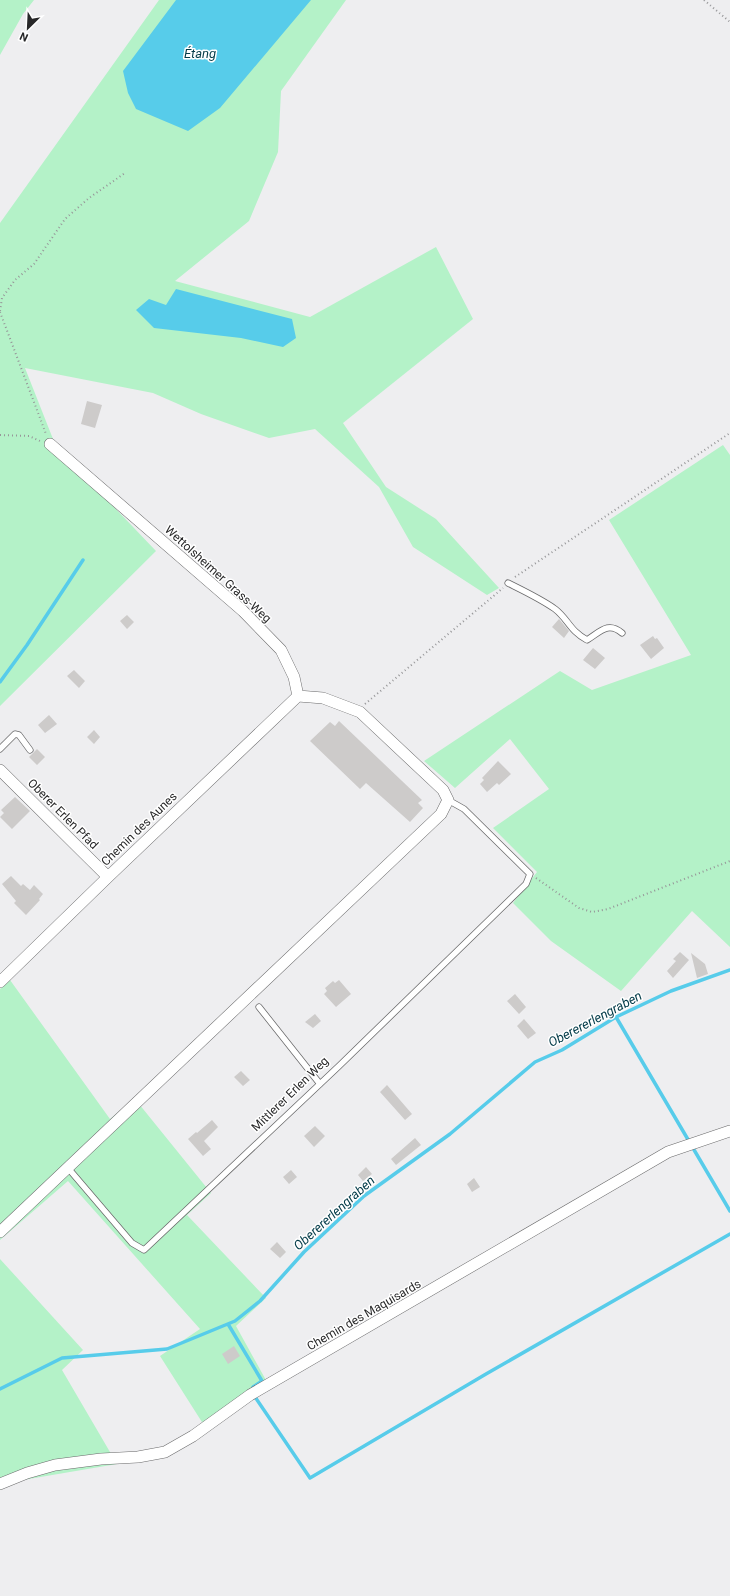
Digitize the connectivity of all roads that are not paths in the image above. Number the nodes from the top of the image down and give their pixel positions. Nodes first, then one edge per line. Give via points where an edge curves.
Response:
1 (50, 444) road end
2 (508, 583) road end
3 (622, 632) dead end
4 (298, 696) junction
5 (0, 749) edge
6 (30, 750) dead end
7 (0, 770) edge
8 (448, 800) junction
9 (108, 877) junction
10 (0, 982) edge
11 (260, 1007) dead end
12 (320, 1084) junction
13 (730, 1131) edge
14 (68, 1168) junction
15 (0, 1232) edge
16 (0, 1484) edge

1 - 4 street, Wettolsheimer Grass-Weg via 243,610 281,650 294,677
2 - 3 lane via 556,610 577,635 587,640 609,627 615,627
4 - 8 street via 324,698 360,712 443,790
4 - 9 street, Chemin des Aunes
5 - 6 lane via 16,734
7 - 9 street, Oberer Erlen Pfad
8 - 12 lane, Mittlerer Erlen Weg via 464,809 530,874 526,884
8 - 14 street via 441,814
9 - 10 street, Chemin des Aunes
11 - 12 lane
12 - 14 lane, Mittlerer Erlen Weg via 144,1250 132,1243
13 - 16 street, Chemin des Maquisards via 668,1152 250,1395 193,1436 165,1452 55,1465
14 - 15 street

